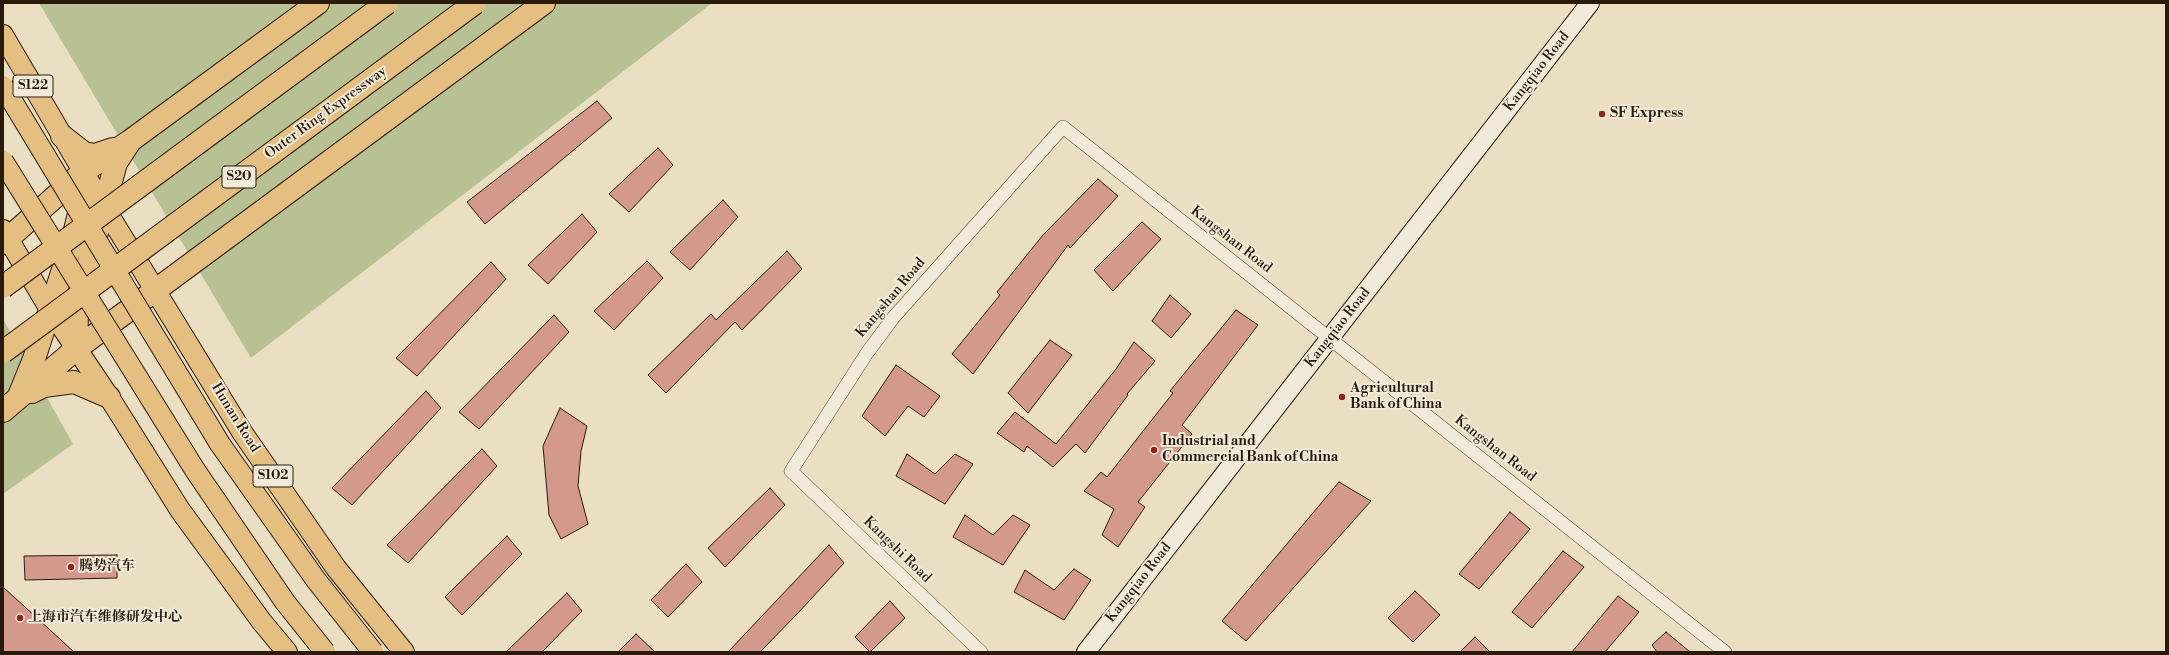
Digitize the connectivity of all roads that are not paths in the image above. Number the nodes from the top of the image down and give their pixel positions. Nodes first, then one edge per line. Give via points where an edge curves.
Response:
1 (318, 3) edge
2 (387, 3) edge
3 (475, 3) edge
4 (544, 3) edge
5 (1590, 3) edge
6 (3, 36) edge
7 (3, 86) edge
8 (62, 136) junction
9 (130, 141) junction
10 (3, 161) edge
11 (83, 172) junction
12 (104, 207) junction
13 (5, 237) edge
14 (3, 287) edge
15 (156, 290) junction
16 (49, 308) junction
17 (1330, 339) junction
18 (76, 350) junction
19 (3, 352) edge
20 (109, 397) junction
21 (10, 405) edge
22 (791, 471) joint
23 (287, 652) edge
24 (325, 652) edge
25 (372, 652) edge
26 (404, 652) edge
27 (981, 652) edge
28 (1086, 652) edge
29 (1725, 652) edge

1 - 9 highway
2 - 14 highway, bridge
3 - 19 highway, Outer Ring Expressway / S20, bridge
4 - 15 highway
5 - 17 main road, Kangqiao Road
6 - 8 main road, S122
7 - 25 main road, bridge via 220,444 316,580
8 - 9 highway via 84,153 95,154
8 - 11 main road, S122
9 - 11 highway
9 - 12 highway via 116,163
10 - 24 main road, bridge via 195,470 285,602
11 - 12 main road, Hunan Road / S102
11 - 13 highway
11 - 16 highway via 81,206 72,242
12 - 15 main road, Hunan Road / S102
12 - 18 highway via 77,314
13 - 16 main road
15 - 18 highway
15 - 26 main road, Hunan Road / S102 via 246,438 336,568
16 - 18 main road
16 - 21 highway via 34,359
17 - 22 street, Kangshan Road via 1063,127 893,318 867,352
17 - 28 main road, Kangqiao Road
17 - 29 street, Kangshan Road
18 - 20 main road
18 - 21 highway
20 - 21 highway via 74,382 44,386
20 - 23 main road via 180,510
22 - 27 street, Kangshi Road

